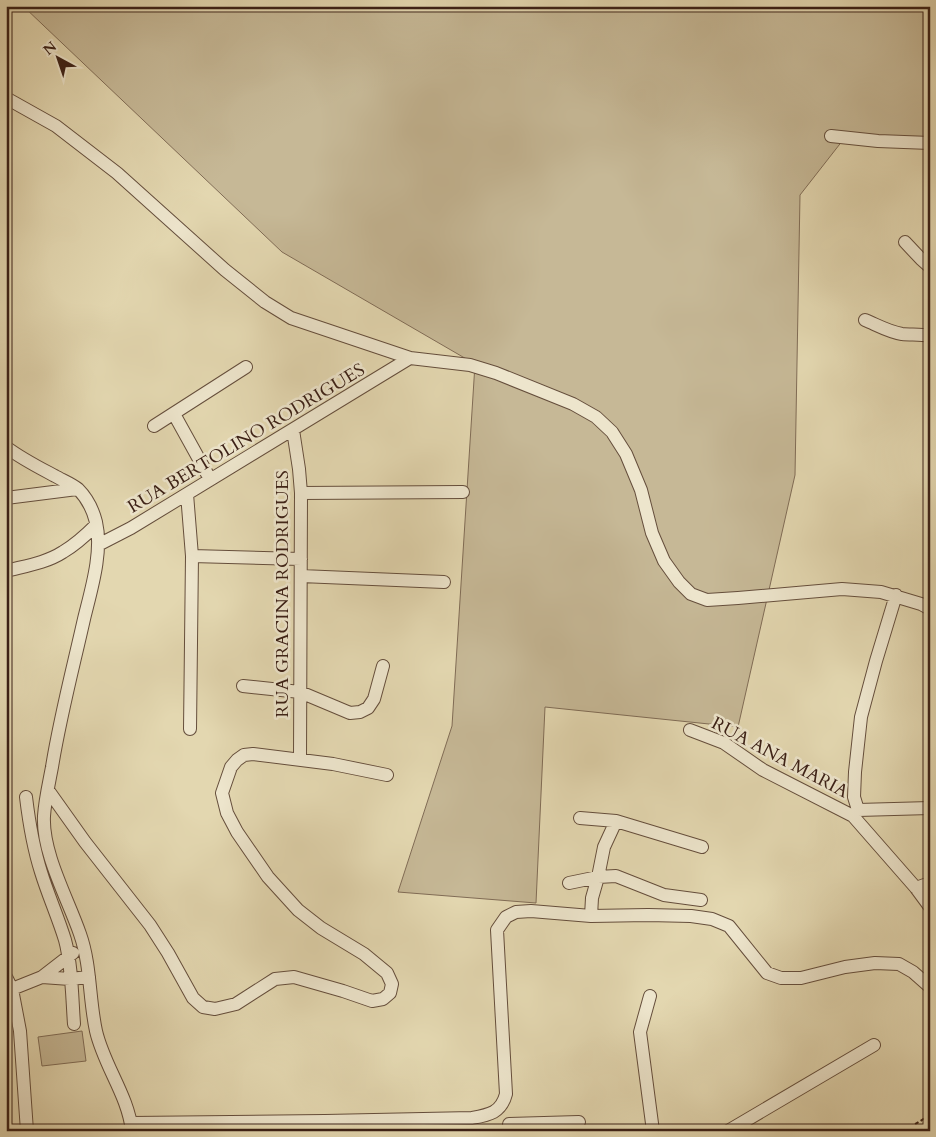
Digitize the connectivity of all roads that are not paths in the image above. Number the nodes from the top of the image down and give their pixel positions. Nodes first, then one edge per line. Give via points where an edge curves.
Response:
1 (6, 98) edge
2 (831, 136) dead end
3 (930, 143) edge
4 (905, 242) dead end
5 (930, 267) edge
6 (865, 320) dead end
7 (930, 336) edge
8 (410, 358) junction
9 (246, 367) dead end
10 (174, 414) junction
11 (154, 426) dead end
12 (293, 430) junction
13 (6, 447) edge
14 (210, 479) junction
15 (77, 489) junction
16 (463, 492) dead end
17 (300, 493) junction
18 (187, 494) junction
19 (6, 498) edge
20 (96, 525) junction
21 (98, 545) junction
22 (192, 556) junction
23 (301, 559) junction
24 (6, 572) edge
25 (301, 576) junction
26 (444, 582) dead end
27 (896, 595) junction
28 (930, 609) edge
29 (383, 666) dead end
30 (243, 686) dead end
31 (300, 692) junction
32 (190, 729) dead end
33 (690, 730) dead end
34 (300, 759) junction
35 (387, 775) dead end
36 (48, 790) junction
37 (26, 797) dead end
38 (930, 808) edge
39 (855, 813) junction
40 (580, 818) dead end
41 (616, 821) junction
42 (702, 848) dead end
43 (598, 877) junction
44 (569, 883) dead end
45 (930, 883) edge
46 (916, 888) junction
47 (701, 900) dead end
48 (930, 907) edge
49 (591, 916) junction
50 (84, 948) junction
51 (68, 956) junction
52 (42, 977) junction
53 (89, 977) junction
54 (70, 979) junction
55 (9, 983) edge
56 (930, 987) edge
57 (650, 996) dead end
58 (74, 1024) dead end
59 (874, 1045) dead end
60 (499, 1108) junction
61 (579, 1122) dead end
62 (325, 1126) edge
63 (131, 1127) edge
64 (508, 1127) edge
65 (541, 1127) edge
66 (27, 1131) edge
67 (653, 1131) edge
68 (728, 1131) edge

1 - 8 street via 56,126 118,173 265,302 291,318
2 - 3 street
4 - 5 street
6 - 7 street via 902,334
8 - 12 street, RUA BERTOLINO RODRIGUES
8 - 27 street via 470,365 496,373 574,404 596,417 612,432 626,454 664,561 691,594 707,600 842,589
9 - 10 street
10 - 11 street
10 - 14 street
12 - 14 street, RUA BERTOLINO RODRIGUES
12 - 17 street, RUA GRACINA RODRIGUES via 300,469
13 - 15 street
14 - 18 street, RUA BERTOLINO RODRIGUES
15 - 19 street
15 - 20 street via 90,505
16 - 17 street
17 - 23 street, RUA GRACINA RODRIGUES
18 - 21 street, RUA BERTOLINO RODRIGUES
18 - 22 street
20 - 21 street
20 - 24 street via 61,553
21 - 36 street
22 - 23 street
22 - 32 street
23 - 25 street, RUA GRACINA RODRIGUES
25 - 26 street
25 - 31 street, RUA GRACINA RODRIGUES
27 - 28 street
27 - 39 street via 861,717 855,772
29 - 31 street via 374,699 368,708 360,712 350,713
30 - 31 street
31 - 34 street, RUA GRACINA RODRIGUES
33 - 39 street, RUA ANA MARIA via 724,743 763,770
34 - 35 street
34 - 36 street via 253,754 237,760 222,793 227,813 268,877 298,910 387,973 392,984 390,993 383,999 372,1001 294,977 275,979 236,1004 215,1009 203,1007 193,998 150,925
36 - 50 street via 44,835
37 - 51 street via 30,832
38 - 39 street
39 - 46 street
40 - 41 street
41 - 42 street
41 - 43 street via 604,847
43 - 44 street
43 - 47 street via 616,876 664,895
43 - 49 street
45 - 46 street
46 - 48 street
49 - 56 street via 712,919 729,926 767,972 781,978 801,978 875,963 899,964
49 - 60 street via 516,912 506,918 497,930 506,1094
50 - 51 street
50 - 53 street
51 - 52 street
51 - 54 street
52 - 54 street
52 - 55 street
53 - 54 street
53 - 63 street via 96,1032 123,1096
54 - 58 street
55 - 66 street via 20,1031
57 - 67 street via 640,1032
59 - 68 street
60 - 62 street via 490,1114 472,1118
60 - 64 street
61 - 65 street
62 - 63 street
64 - 65 street

